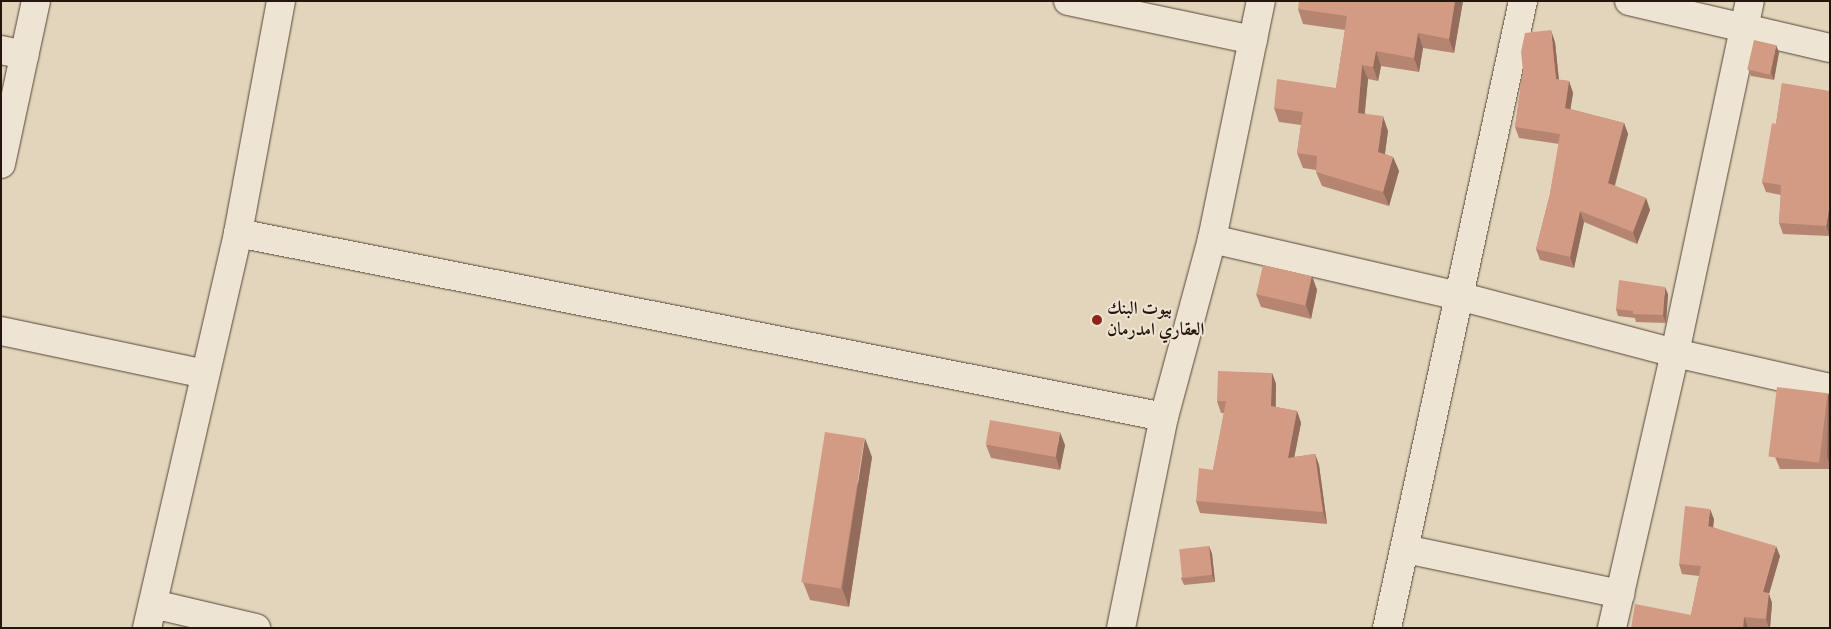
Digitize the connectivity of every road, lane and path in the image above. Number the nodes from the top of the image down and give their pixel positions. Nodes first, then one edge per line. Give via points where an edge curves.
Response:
1 (36, 1) edge
2 (281, 1) edge
3 (1068, 1) edge
4 (1261, 1) edge
5 (1523, 1) edge
6 (1629, 1) edge
7 (1746, 14) edge
8 (1253, 40) junction
9 (1830, 48) edge
10 (12, 52) edge
11 (1, 164) edge
12 (238, 233) junction
13 (1212, 239) junction
14 (1458, 296) junction
15 (1, 331) edge
16 (1675, 353) junction
17 (205, 374) junction
18 (1830, 388) edge
19 (1164, 417) junction
20 (1405, 549) junction
21 (1620, 594) junction
22 (150, 616) edge
23 (256, 628) edge
24 (1121, 628) edge
25 (1387, 628) edge
26 (1612, 628) edge

1 - 10 street
2 - 12 street
3 - 8 street
4 - 8 street
5 - 14 street
6 - 7 street
7 - 9 street
7 - 16 street
8 - 13 street
10 - 11 street
12 - 17 street
12 - 19 street
13 - 14 street
13 - 19 street
14 - 16 street
14 - 20 street
15 - 17 street
16 - 18 street
16 - 21 street
17 - 22 street
19 - 24 street
20 - 21 street
20 - 25 street
21 - 26 street
22 - 23 street

